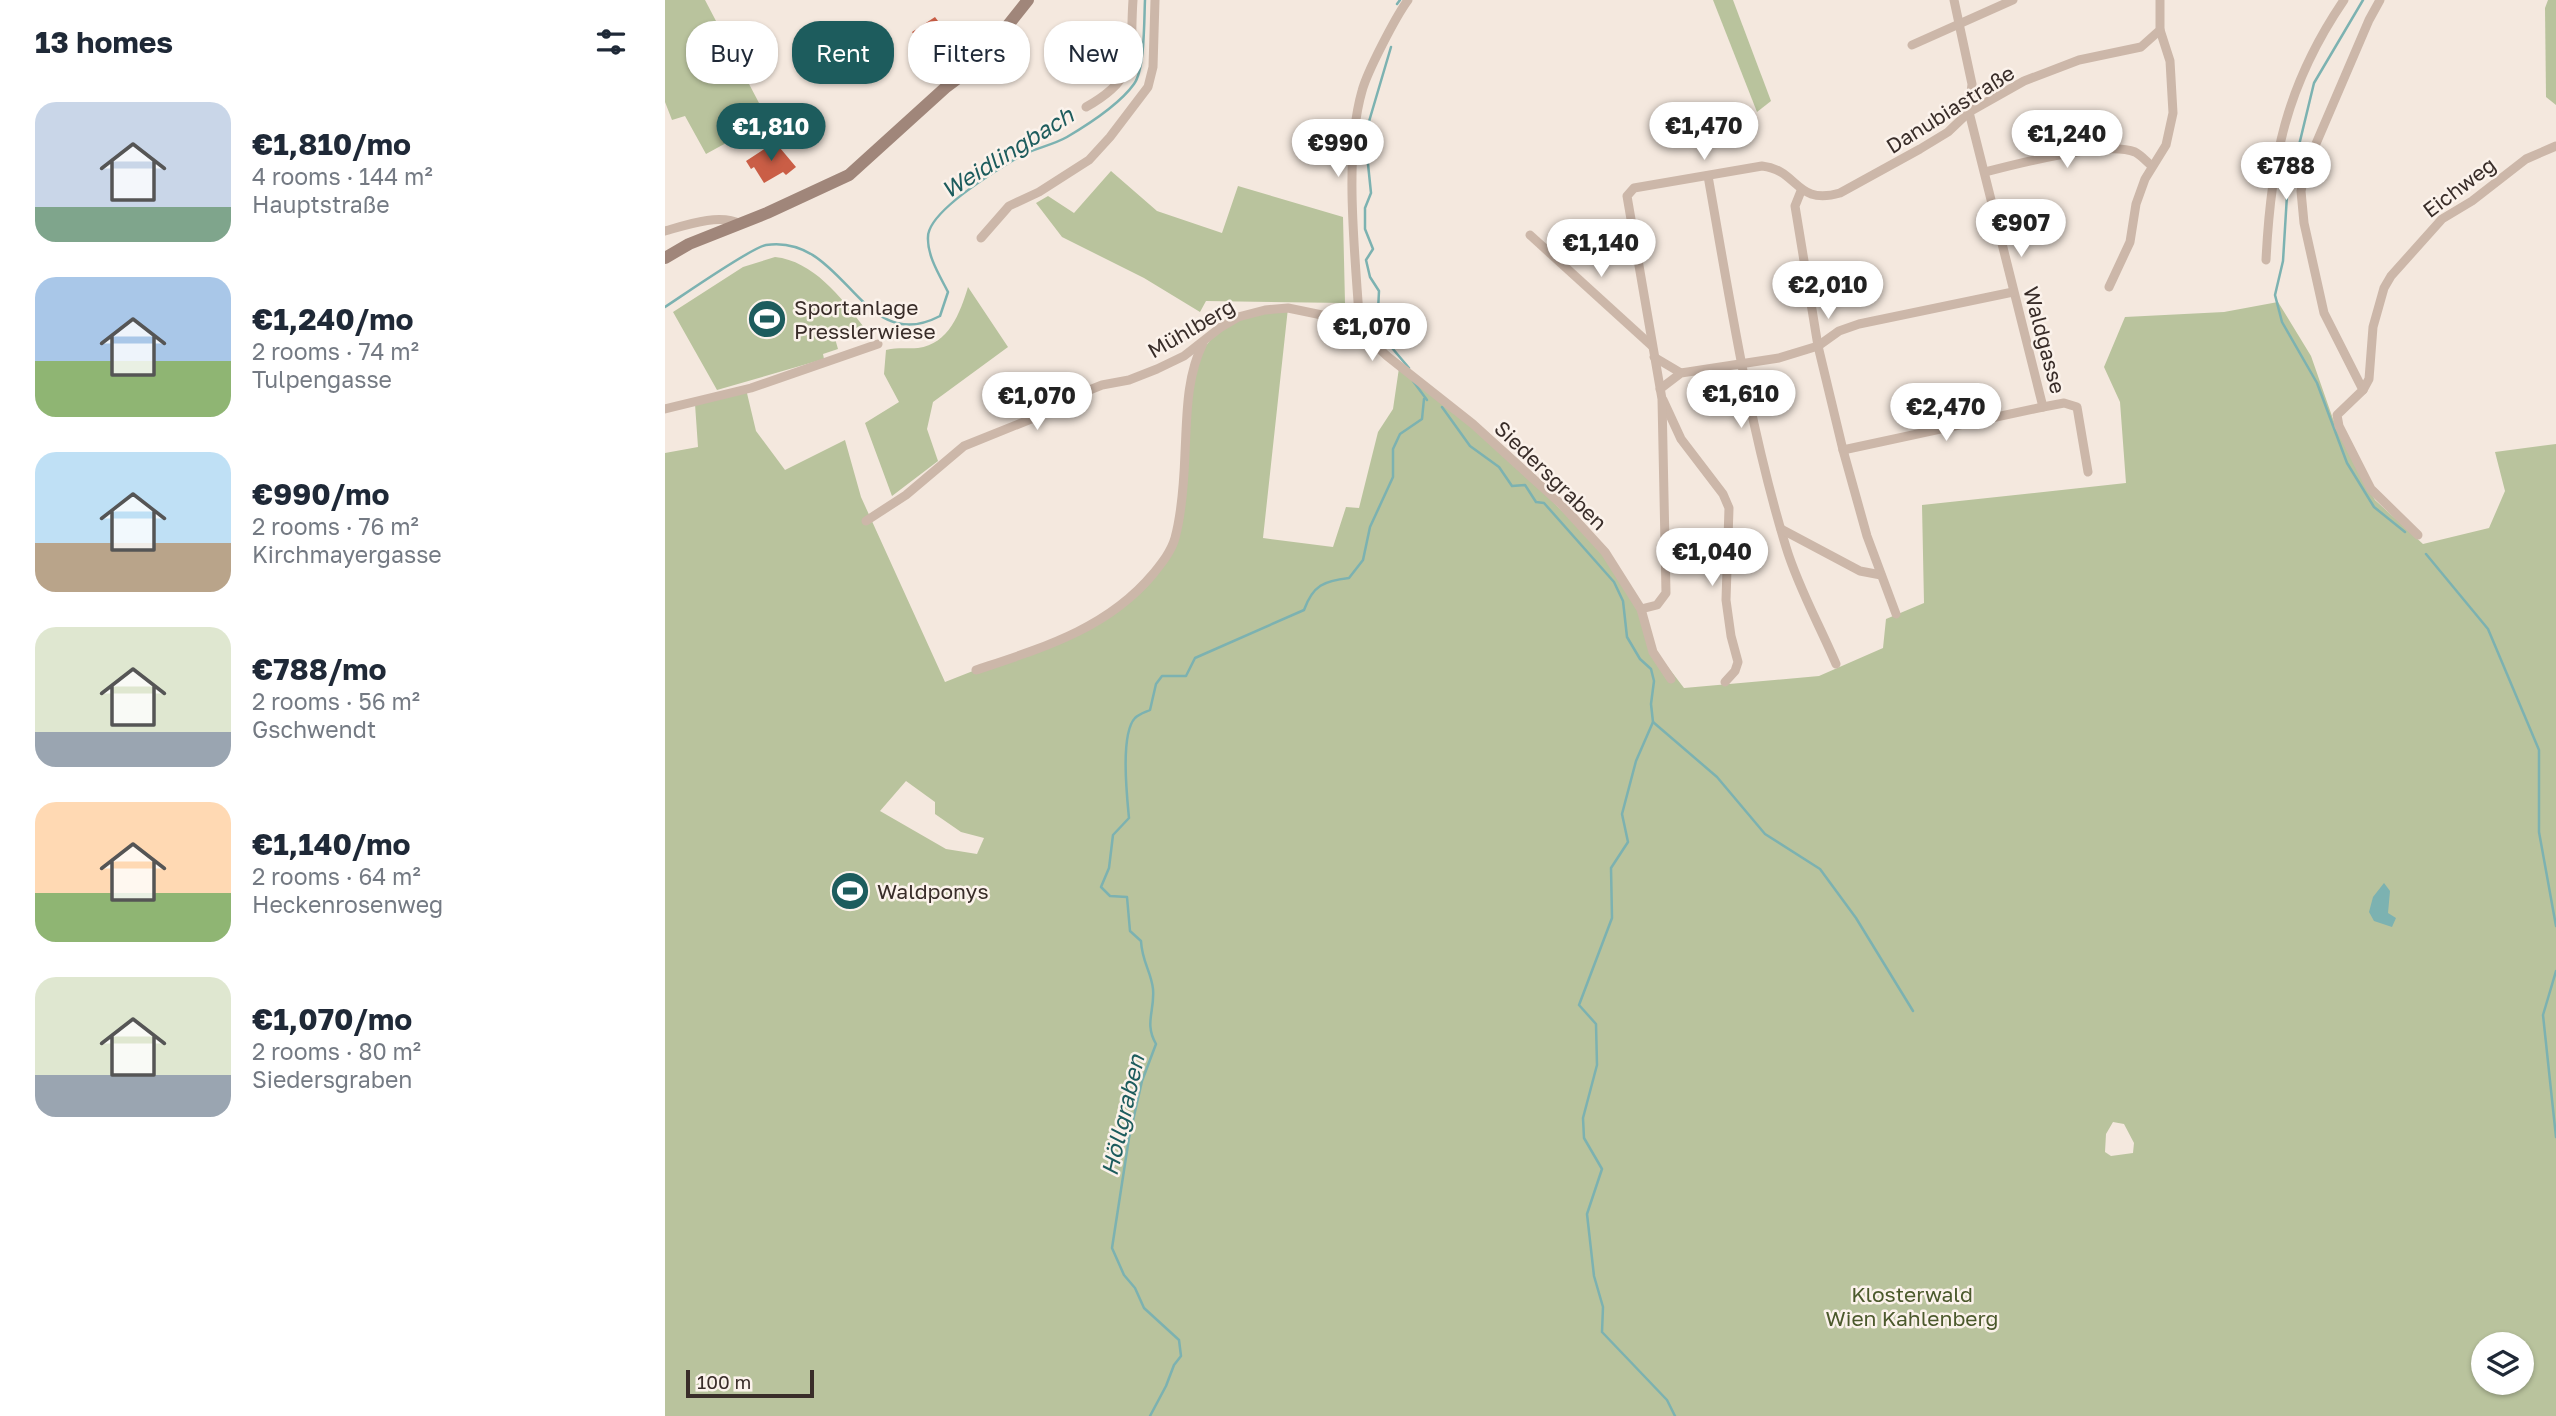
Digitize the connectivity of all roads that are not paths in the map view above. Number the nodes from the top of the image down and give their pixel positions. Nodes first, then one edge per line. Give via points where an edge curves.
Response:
1 (1028, 0) edge
2 (1133, 0) edge
3 (1155, 0) edge
4 (1408, 0) edge
5 (1954, 0) edge
6 (2013, 0) edge
7 (2160, 0) edge
8 (2344, 0) edge
9 (2380, 0) edge
10 (1959, 23) junction
11 (2160, 30) junction
12 (1912, 45) dead end
13 (1086, 107) dead end
14 (1969, 112) junction
15 (2556, 146) edge
16 (2152, 166) junction
17 (1985, 172) junction
18 (1708, 176) junction
19 (1801, 191) junction
20 (740, 224) junction
21 (665, 231) edge
22 (1530, 235) dead end
23 (981, 238) dead end
24 (665, 258) edge
25 (2266, 260) dead end
26 (2109, 287) dead end
27 (2013, 292) junction
28 (1360, 331) junction
29 (1204, 342) junction
30 (878, 344) dead end
31 (1652, 346) junction
32 (1818, 346) junction
33 (1654, 357) junction
34 (1742, 363) junction
35 (1681, 373) junction
36 (2363, 390) junction
37 (1661, 394) junction
38 (2043, 407) junction
39 (665, 409) edge
40 (1843, 450) junction
41 (2088, 472) dead end
42 (866, 522) dead end
43 (1781, 528) junction
44 (2418, 535) dead end
45 (1881, 575) junction
46 (1641, 609) junction
47 (1896, 614) dead end
48 (1836, 664) dead end
49 (977, 670) dead end
50 (1671, 679) dead end
51 (1725, 682) dead end

1 - 20 main road via 977,64 849,175
2 - 13 street via 1130,65 1117,87
3 - 23 street via 1148,87 1089,160 1009,206
4 - 28 street via 1362,90 1353,188
5 - 10 street, Waldgasse
6 - 10 street
7 - 11 street
8 - 25 street via 2325,28 2290,107 2270,192
9 - 36 street via 2306,167 2301,191 2324,313
10 - 12 street
10 - 14 street, Waldgasse via 1972,84
11 - 14 street, Danubiastraße via 2141,47 2079,60 2024,81
11 - 16 street via 2170,61 2173,113 2166,145
14 - 17 street, Waldgasse
14 - 19 street, Danubiastraße via 1939,137 1840,192 1828,196
15 - 36 street, Eichweg via 2515,166 2442,219 2391,276 2373,327 2369,379
16 - 17 street via 2135,152 2109,149
16 - 26 street via 2136,204 2130,242
17 - 27 street, Waldgasse
18 - 19 street via 1775,167
18 - 31 street via 1634,188 1627,196
18 - 34 street
19 - 32 street via 1795,206
20 - 21 street via 716,220
20 - 24 main road
22 - 31 street
27 - 32 street via 1860,324 1839,331
27 - 38 street, Waldgasse
28 - 29 street, Mühlberg via 1288,307 1238,317
28 - 46 street, Siedersgraben via 1561,504 1605,552
29 - 42 street, Mühlberg via 1157,369 1102,385 964,446
29 - 49 street via 1196,358 1185,414 1178,515 1169,553 1123,604 1086,629
30 - 39 street via 751,388
31 - 33 street
32 - 34 street
32 - 40 street
33 - 35 street
33 - 37 street
34 - 35 street
34 - 43 street
35 - 37 street
36 - 44 street via 2337,415 2339,426 2371,489
37 - 46 street via 1666,593 1657,605
37 - 51 street via 1681,439 1729,508 1726,600 1738,662
38 - 40 street
38 - 41 street, Waldgasse via 2064,403 2077,407
40 - 45 street
43 - 45 street via 1860,571
43 - 48 street
45 - 47 street
46 - 50 street, Siedersgraben via 1653,652

